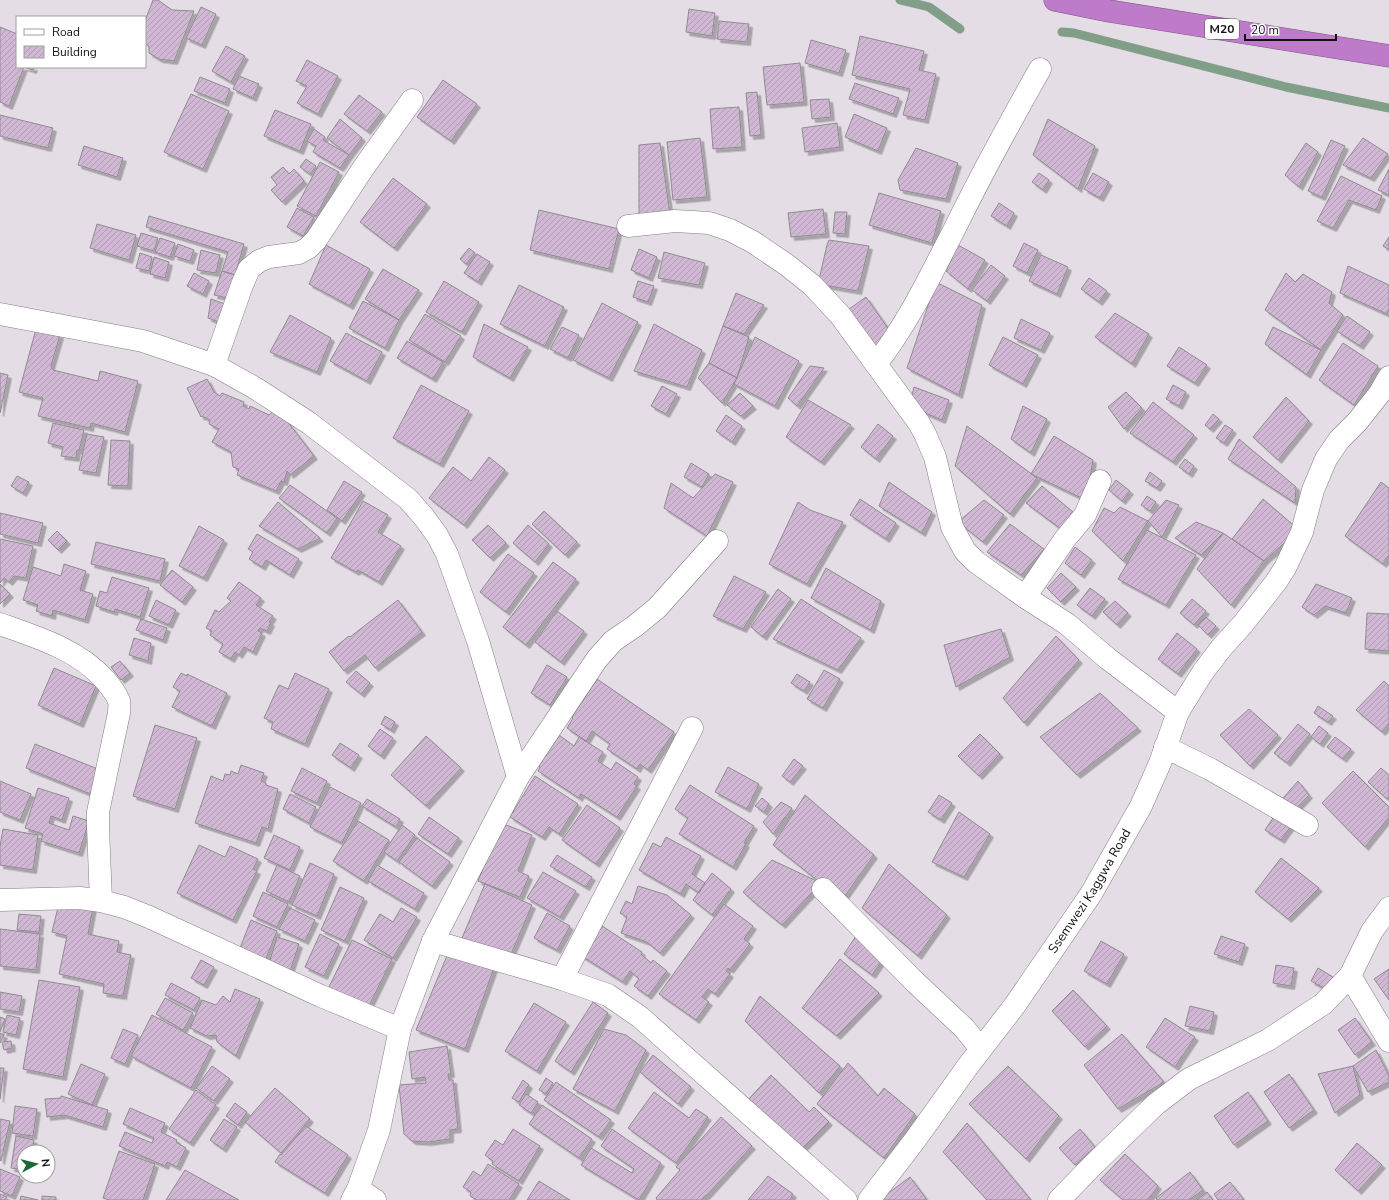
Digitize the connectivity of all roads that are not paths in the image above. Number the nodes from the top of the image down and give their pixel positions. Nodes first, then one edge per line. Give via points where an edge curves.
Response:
1 (1055, 0) edge
2 (1389, 56) edge
3 (1040, 69) dead end
4 (412, 100) dead end
5 (628, 226) dead end
6 (0, 314) edge
7 (876, 364) junction
8 (214, 365) junction
9 (1386, 389) edge
10 (1100, 481) dead end
11 (717, 541) dead end
12 (1025, 597) junction
13 (0, 624) edge
14 (1178, 712) junction
15 (692, 728) dead end
16 (1165, 748) junction
17 (518, 777) junction
18 (1307, 825) dead end
19 (823, 889) dead end
20 (0, 900) edge
21 (101, 901) junction
22 (1389, 908) edge
23 (433, 941) junction
24 (1350, 976) junction
25 (562, 979) junction
26 (400, 1029) junction
27 (1389, 1040) edge
28 (981, 1049) junction
29 (361, 1196) edge
30 (846, 1200) edge
31 (869, 1200) edge
32 (1059, 1200) edge

1 - 2 highway, M20
3 - 7 street via 991,157 909,317
4 - 8 street via 316,240 299,253 269,257 249,269
5 - 7 street via 675,221 709,223 754,242 812,285 840,315
6 - 8 street via 143,342
7 - 12 street via 925,434 935,458 952,527 965,551 976,562
8 - 17 street via 309,423 408,499 423,516 447,554 478,641
9 - 14 street, Ssemwezi Kaggwa Road via 1339,440 1326,459 1313,490 1302,532 1285,568 1211,662
10 - 12 street via 1086,515
11 - 17 street via 657,608 613,641 597,659
12 - 14 street via 1067,624
13 - 21 street via 58,646 88,663 114,690 119,702 119,713 98,812
14 - 16 street, Ssemwezi Kaggwa Road
15 - 25 street
16 - 18 street via 1210,769
16 - 28 street, Ssemwezi Kaggwa Road via 1142,806 1091,894 1015,1005
17 - 23 street
19 - 28 street via 964,1028
20 - 21 street via 80,898
21 - 26 street via 149,917 321,996
22 - 24 street via 1372,931
23 - 25 street
23 - 26 street
24 - 27 street
24 - 32 street via 1323,1004 1291,1026 1189,1079 1156,1104
25 - 30 street via 608,995 640,1018
26 - 29 street via 379,1130
28 - 31 street, Ssemwezi Kaggwa Road via 916,1140

